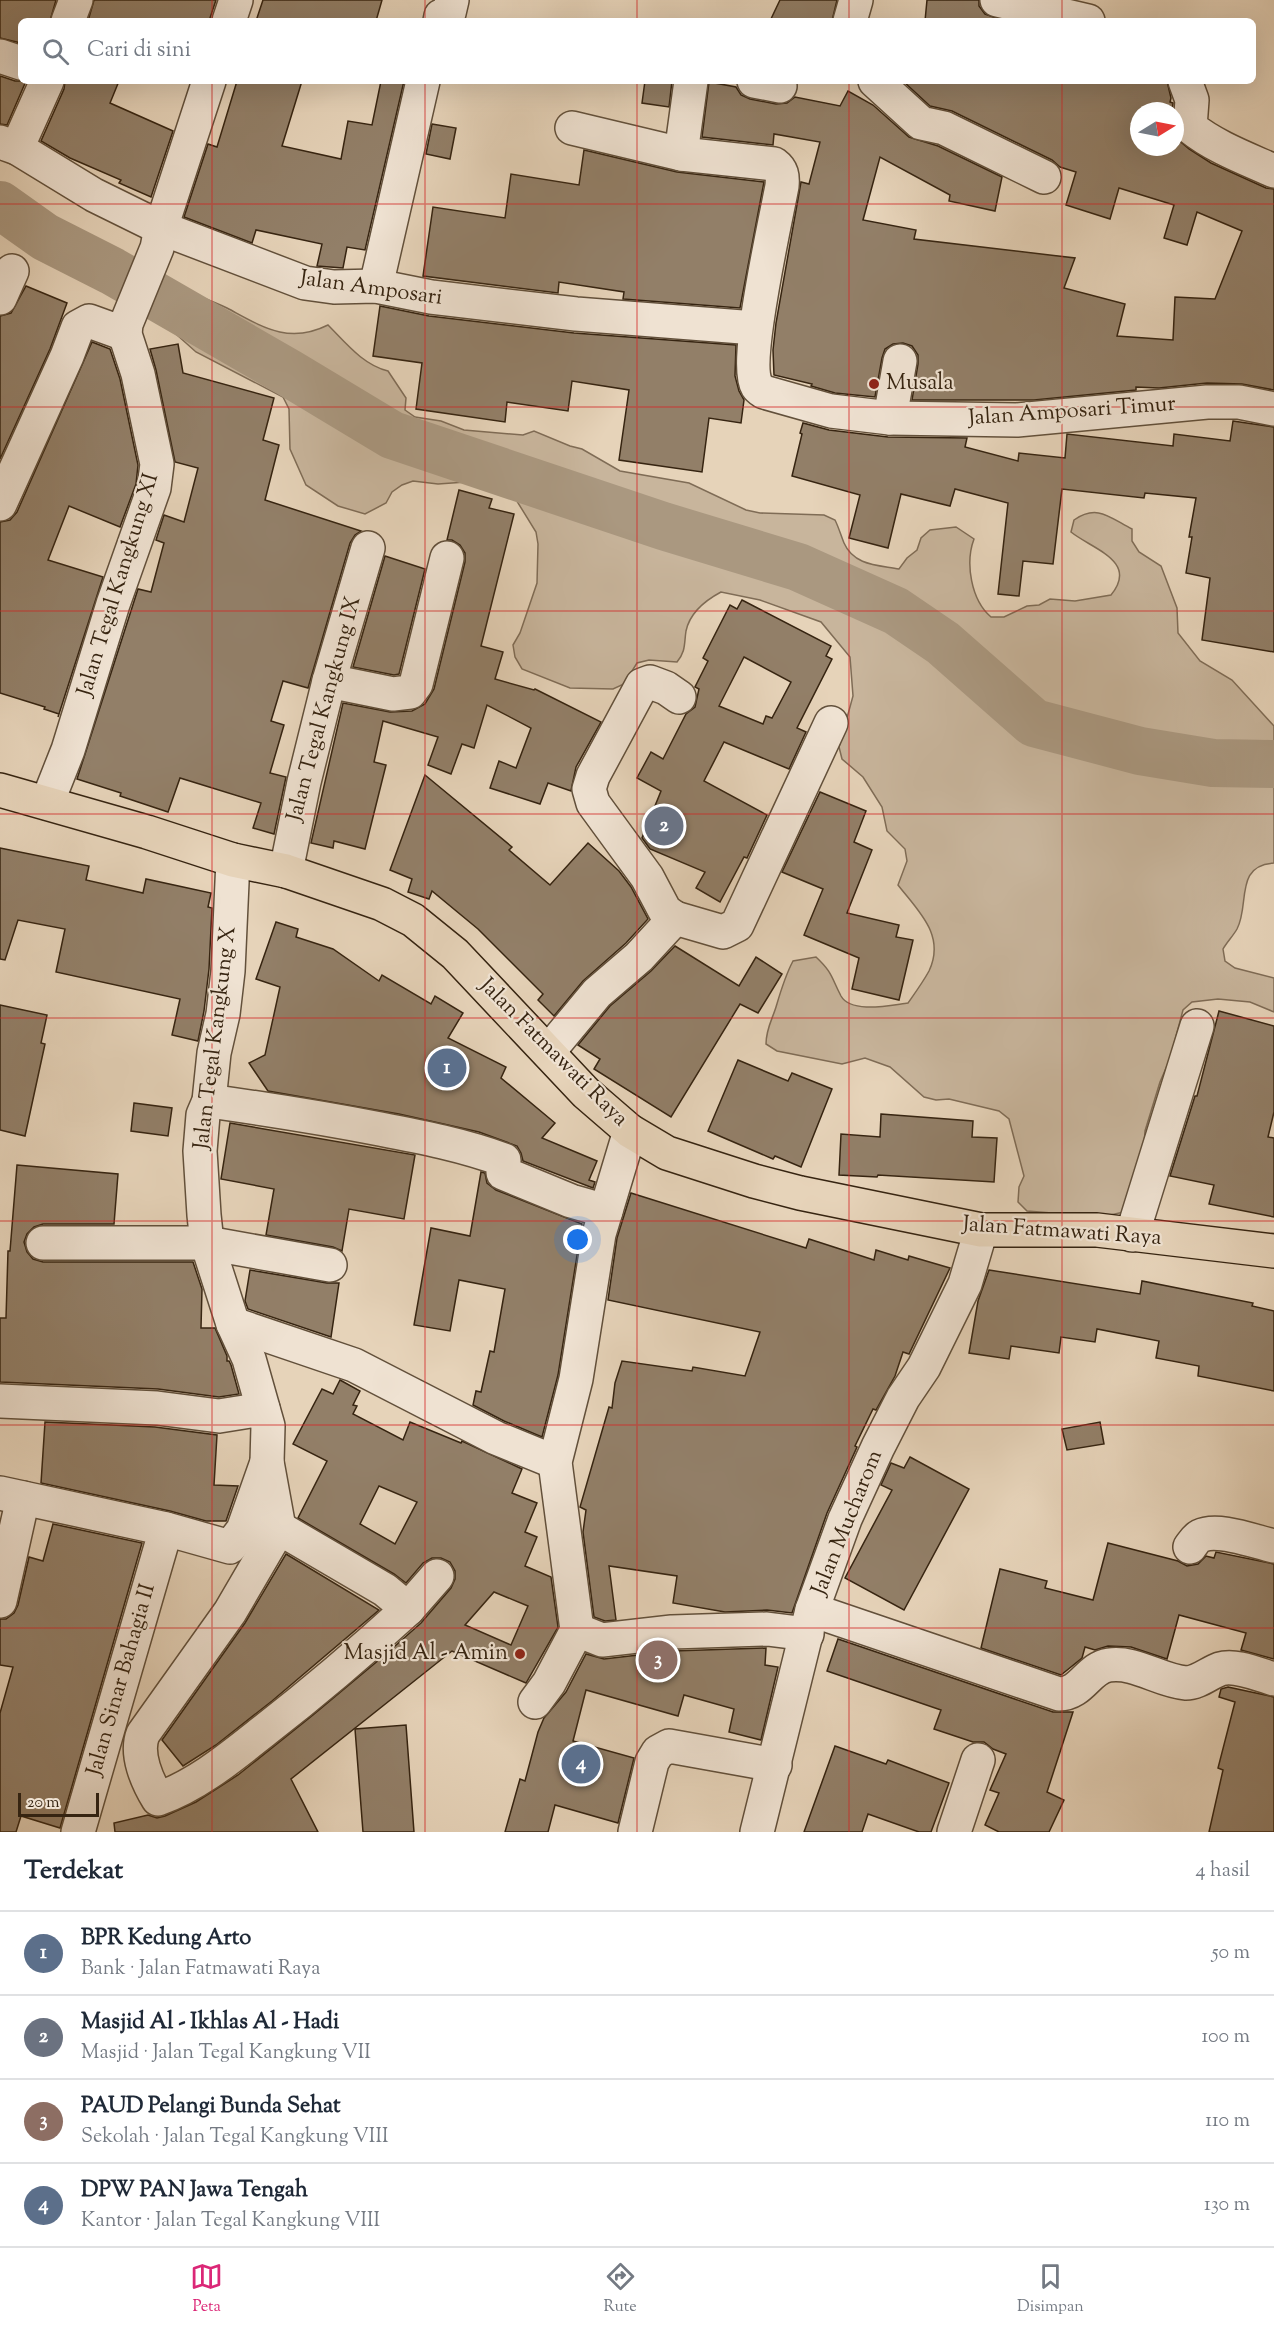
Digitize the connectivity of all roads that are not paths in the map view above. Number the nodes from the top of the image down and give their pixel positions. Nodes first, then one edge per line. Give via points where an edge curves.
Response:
1 (76, 0) edge
2 (236, 0) edge
3 (452, 0) edge
4 (856, 0) edge
5 (997, 0) edge
6 (70, 18) edge
7 (230, 18) edge
8 (441, 18) edge
9 (851, 18) edge
10 (1075, 18) edge
11 (0, 56) edge
12 (18, 62) edge
13 (45, 84) edge
14 (208, 84) edge
15 (422, 84) edge
16 (692, 84) edge
17 (878, 84) edge
18 (1186, 84) edge
19 (572, 128) dead end
20 (9, 145) edge
21 (681, 154) junction
22 (1274, 171) edge
23 (1044, 177) dead end
24 (159, 238) junction
25 (376, 286) junction
26 (127, 326) junction
27 (755, 328) junction
28 (900, 361) dead end
29 (1274, 409) edge
30 (890, 418) junction
31 (0, 504) edge
32 (368, 548) dead end
33 (447, 558) dead end
34 (329, 681) junction
35 (679, 697) dead end
36 (831, 723) dead end
37 (0, 790) edge
38 (47, 803) junction
39 (233, 860) junction
40 (286, 871) junction
41 (675, 918) junction
42 (1197, 1026) dead end
43 (548, 1052) junction
44 (209, 1101) junction
45 (630, 1131) junction
46 (606, 1211) junction
47 (981, 1230) junction
48 (1132, 1235) junction
49 (43, 1243) dead end
50 (207, 1243) junction
51 (1274, 1251) edge
52 (330, 1265) dead end
53 (233, 1324) junction
54 (0, 1401) edge
55 (262, 1409) junction
56 (267, 1462) junction
57 (555, 1462) junction
58 (11, 1495) edge
59 (279, 1528) junction
60 (166, 1529) junction
61 (1190, 1546) dead end
62 (1274, 1546) edge
63 (437, 1576) dead end
64 (0, 1601) edge
65 (408, 1609) junction
66 (810, 1622) junction
67 (577, 1630) junction
68 (1274, 1679) edge
69 (535, 1702) dead end
70 (978, 1761) dead end
71 (775, 1765) junction
72 (78, 1832) edge
73 (635, 1832) edge
74 (757, 1832) edge
75 (954, 1832) edge

1 - 6 street
2 - 7 street
3 - 8 street via 449,13
4 - 9 street
5 - 10 street
11 - 12 street
13 - 20 street, Jalan Amposari
14 - 24 street
15 - 25 street
16 - 21 street
17 - 23 street via 921,123 944,128
18 - 22 street via 1192,100 1190,127 1205,139
19 - 21 street
20 - 24 street, Jalan Amposari
21 - 27 street via 774,164 783,175
24 - 25 street, Jalan Amposari via 305,284
24 - 26 street
25 - 27 street, Jalan Amposari via 430,297 564,312
26 - 31 street via 90,321 78,327
26 - 38 street, Jalan Tegal Kangkung XI via 157,464 154,488
27 - 30 street, Jalan Amposari Timur via 755,377 764,392 831,411
28 - 30 street
29 - 30 street, Jalan Amposari Timur via 1239,402 1207,402 1017,420
32 - 34 street, Jalan Tegal Kangkung IX
33 - 34 street via 416,684 410,692 393,694
34 - 40 street, Jalan Tegal Kangkung IX
35 - 41 street via 650,682 642,685 589,789 593,803 647,877 665,911
36 - 41 street via 737,925 723,932
37 - 38 main road, Jalan Fatmawati Raya
38 - 39 main road, Jalan Fatmawati Raya
39 - 40 main road, Jalan Fatmawati Raya
39 - 44 street, Jalan Tegal Kangkung X via 228,971
40 - 43 main road, Jalan Fatmawati Raya via 382,904 413,920 455,954
41 - 43 street via 639,957 597,993
42 - 48 street
43 - 45 main road, Jalan Fatmawati Raya via 586,1093
44 - 46 street via 307,1115 475,1149 504,1160 503,1173 571,1202
44 - 50 street, Jalan Tegal Kangkung X via 203,1115 200,1151
45 - 46 street
45 - 47 main road, Jalan Fatmawati Raya via 667,1153 754,1181
46 - 57 street via 598,1234 576,1379
47 - 48 main road, Jalan Fatmawati Raya via 1097,1230
47 - 66 street, Jalan Mucharom via 965,1284 924,1367 903,1398 845,1519
48 - 51 main road, Jalan Fatmawati Raya
49 - 50 street
50 - 52 street
50 - 53 street, Jalan Tegal Kangkung X
53 - 55 street, Jalan Tegal Kangkung X via 249,1359
53 - 57 street via 354,1365 496,1438
54 - 55 street via 157,1408 219,1416
55 - 56 street, Jalan Tegal Kangkung X via 268,1426
56 - 59 street, Jalan Tegal Kangkung X
56 - 60 street via 243,1530 230,1547
57 - 67 street
58 - 60 street
58 - 64 street
59 - 65 street via 385,1590
59 - 65 street via 231,1612 143,1734 138,1746 158,1799 179,1792 231,1757
60 - 72 street, Jalan Sinar Bahagia II
61 - 62 street via 1198,1537 1222,1534
63 - 65 street
66 - 67 street via 756,1630 672,1632 602,1640
66 - 68 street via 1059,1694 1075,1691 1099,1668 1109,1665 1188,1683 1221,1669 1234,1668
66 - 71 street, Jalan Mucharom
67 - 69 street
70 - 75 street
71 - 73 street via 669,1746 657,1752 652,1762
71 - 74 street, Jalan Mucharom

